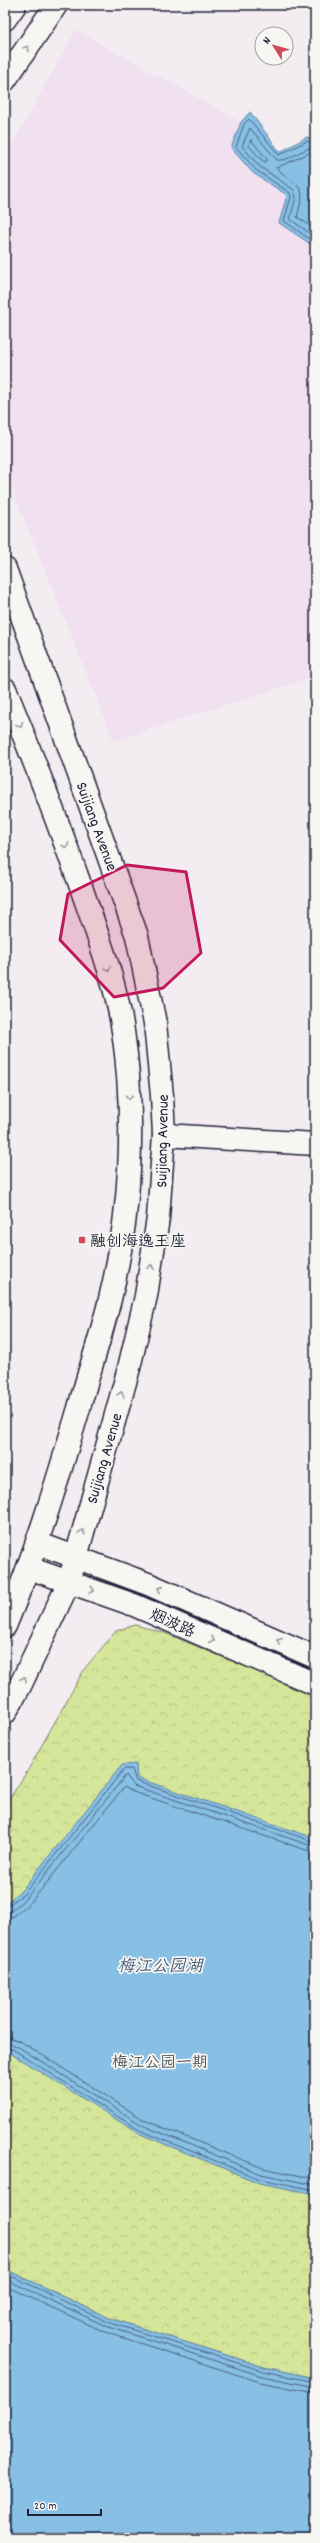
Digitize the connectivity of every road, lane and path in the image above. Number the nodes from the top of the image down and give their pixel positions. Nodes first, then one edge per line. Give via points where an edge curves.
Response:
1 (15, 5) edge
2 (56, 5) edge
3 (5, 19) edge
4 (5, 80) edge
5 (5, 569) edge
6 (5, 689) edge
7 (164, 1135) junction
8 (315, 1144) edge
9 (37, 1543) junction
10 (76, 1556) junction
11 (29, 1568) junction
12 (69, 1582) junction
13 (5, 1626) edge
14 (315, 1657) edge
15 (315, 1684) edge
16 (5, 1713) edge

1 - 3 main road
4 -> 2 main road
5 - 7 main road, Suijiang Avenue via 137,936 155,1023
6 -> 9 main road, Suijiang Avenue via 46,790 103,951 123,1030 129,1091 129,1172 124,1222 110,1299
7 - 8 main road
10 -> 7 main road, Suijiang Avenue via 146,1296 158,1218
9 - 10 main road, 烟波路
9 - 11 main road, Suijiang Avenue
10 - 12 main road, Suijiang Avenue
14 -> 10 main road, 烟波路 via 148,1584
11 - 12 main road, 烟波路
11 - 13 main road, Suijiang Avenue
12 -> 15 main road, 烟波路 via 134,1605
16 -> 12 main road, Suijiang Avenue

